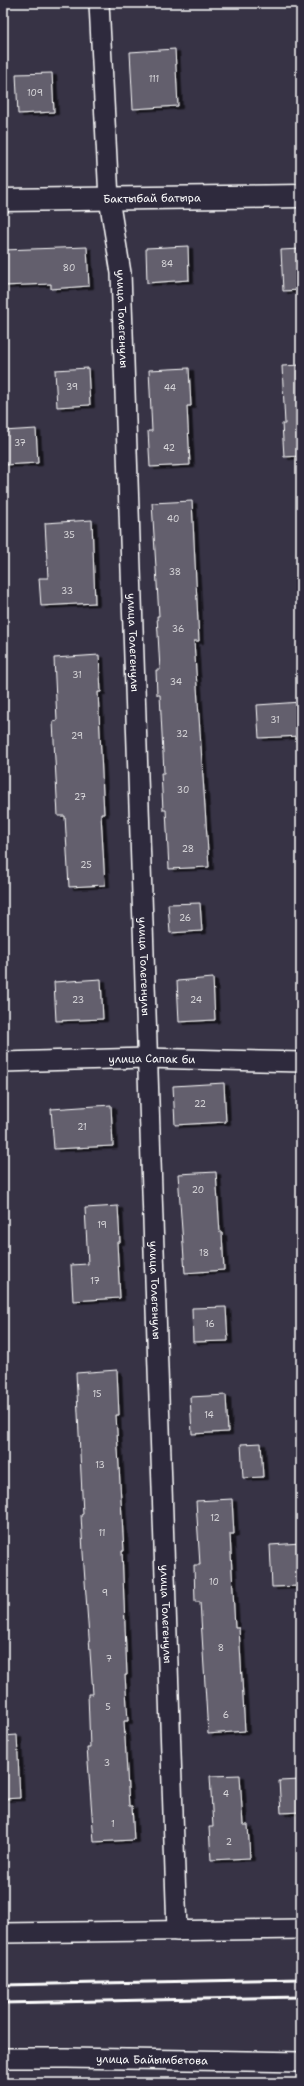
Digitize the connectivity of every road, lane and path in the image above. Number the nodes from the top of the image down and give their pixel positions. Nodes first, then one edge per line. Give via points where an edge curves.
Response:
1 (99, 3) edge
2 (301, 196) edge
3 (108, 199) junction
4 (3, 200) edge
5 (146, 1058) junction
6 (3, 1062) edge
7 (301, 1062) edge
8 (301, 1929) edge
9 (177, 1931) junction
10 (3, 1933) edge
11 (3, 2058) edge
12 (301, 2062) edge

1 - 3 street, улица Толегенулы
2 - 3 street, Бактыбай батыра
3 - 4 street, Бактыбай батыра
3 - 5 street, улица Толегенулы via 121,273
5 - 6 street, улица Сапак би
5 - 7 street, улица Сапак би
5 - 9 street, улица Толегенулы
8 - 9 street
9 - 10 street
11 - 12 street, улица Байымбетова

